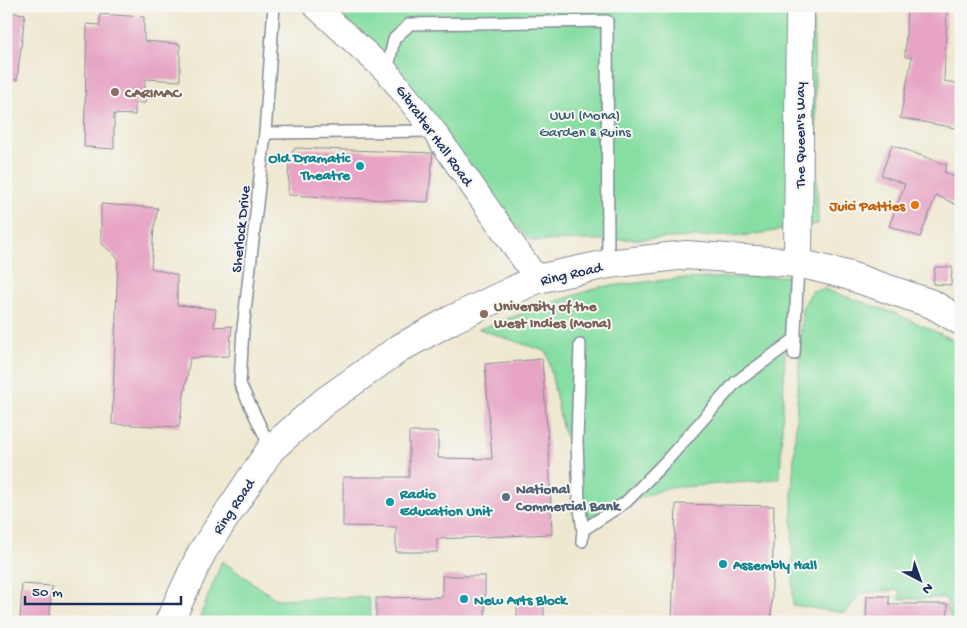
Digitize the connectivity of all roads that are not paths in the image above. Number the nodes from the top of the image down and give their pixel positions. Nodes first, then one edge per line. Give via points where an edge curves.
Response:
1 (274, 6) edge
2 (315, 6) edge
3 (800, 6) edge
4 (387, 72) junction
5 (434, 131) junction
6 (266, 133) junction
7 (798, 263) junction
8 (608, 264) junction
9 (537, 279) junction
10 (961, 320) edge
11 (795, 339) junction
12 (580, 345) dead end
13 (794, 354) dead end
14 (271, 449) junction
15 (169, 622) edge

1 - 6 lane, Sherlock Drive
2 - 4 street, Gibralter Hall Road
3 - 7 street, The Queen's Way
4 - 5 street, Gibralter Hall Road
4 - 8 lane via 394,40 410,24 607,22
5 - 6 lane
5 - 9 street, Gibralter Hall Road
6 - 14 lane, Sherlock Drive via 240,384
7 - 8 street, Ring Road via 686,255
7 - 10 street, Ring Road via 847,275 932,304
7 - 11 lane
8 - 9 street, Ring Road
9 - 14 street, Ring Road via 400,348 324,402
11 - 12 lane via 736,382 626,502 582,536 577,441
11 - 13 lane
14 - 15 street, Ring Road via 202,552

